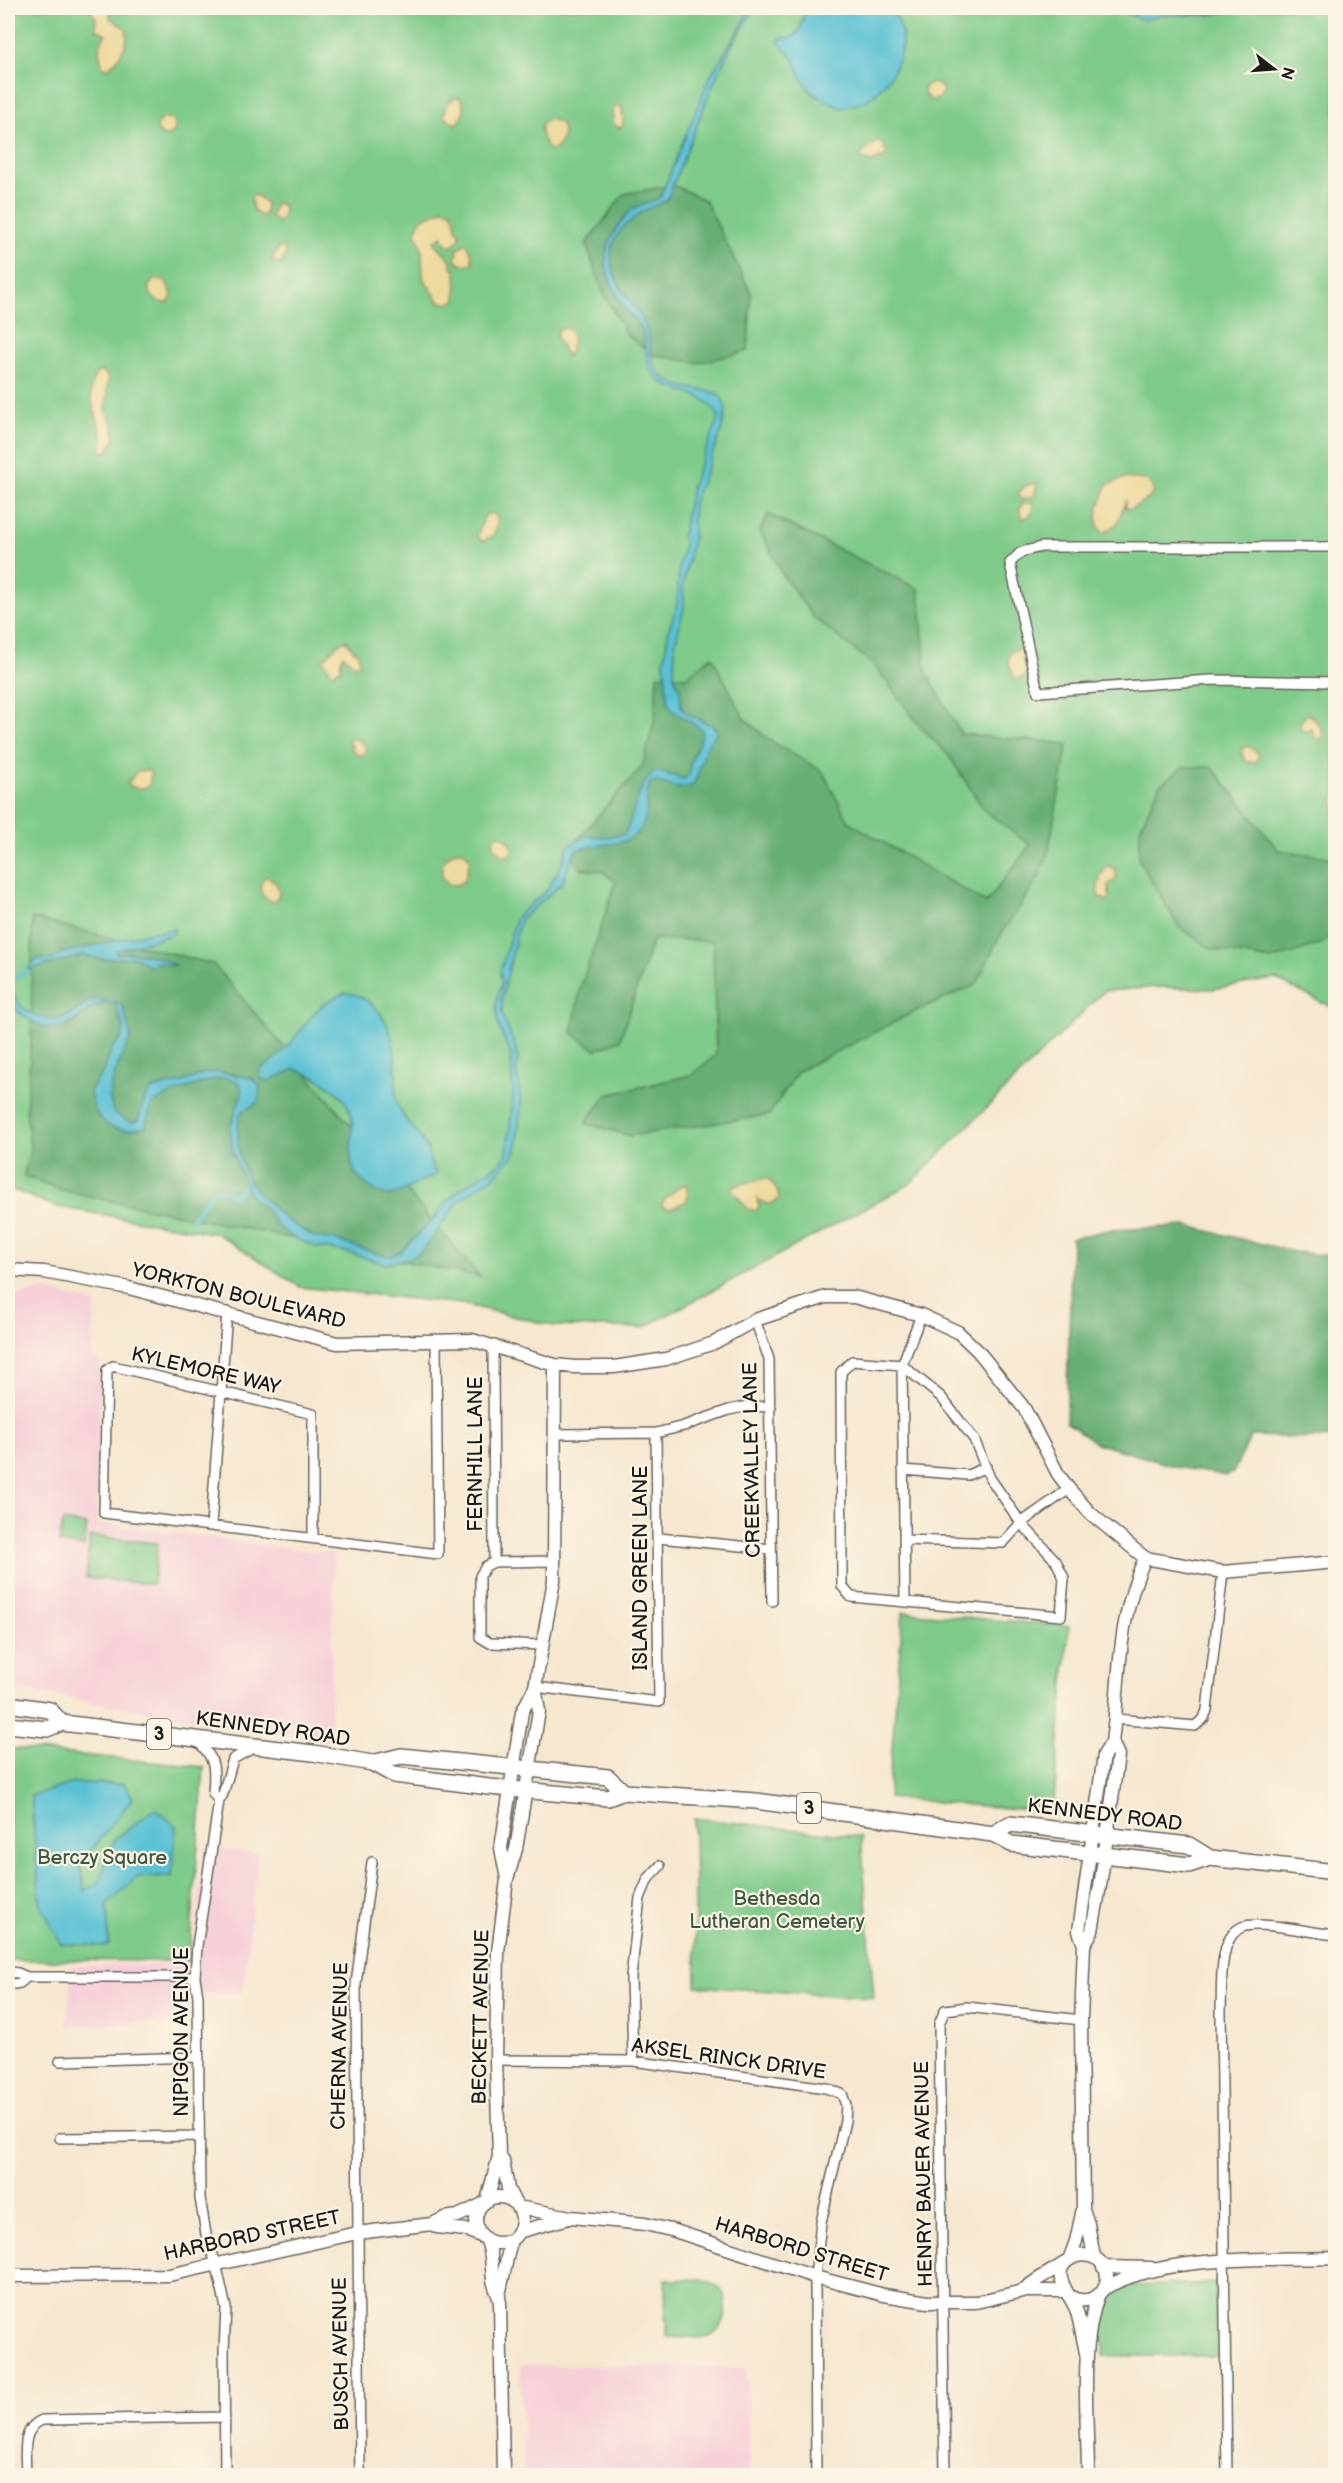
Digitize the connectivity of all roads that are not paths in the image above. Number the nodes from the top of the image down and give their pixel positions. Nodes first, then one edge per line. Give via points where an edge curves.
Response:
1 (1335, 547) edge
2 (1335, 682) edge
3 (8, 1270) edge
4 (227, 1312) junction
5 (921, 1315) junction
6 (755, 1320) junction
7 (436, 1340) junction
8 (493, 1345) junction
9 (555, 1365) junction
10 (902, 1365) junction
11 (221, 1391) junction
12 (771, 1407) junction
13 (656, 1433) junction
14 (555, 1434) junction
15 (986, 1467) junction
16 (903, 1470) junction
17 (1069, 1489) junction
18 (1021, 1523) junction
19 (211, 1525) junction
20 (313, 1537) junction
21 (659, 1538) junction
22 (904, 1539) junction
23 (771, 1549) junction
24 (1145, 1558) junction
25 (555, 1561) junction
26 (494, 1562) junction
27 (1335, 1562) edge
28 (1223, 1572) junction
29 (772, 1601) dead end
30 (905, 1601) junction
31 (542, 1645) junction
32 (535, 1687) junction
33 (8, 1704) edge
34 (1116, 1719) junction
35 (62, 1723) junction
36 (8, 1725) edge
37 (192, 1738) junction
38 (256, 1746) junction
39 (372, 1763) junction
40 (521, 1768) junction
41 (518, 1790) junction
42 (624, 1792) junction
43 (219, 1800) junction
44 (993, 1834) junction
45 (1101, 1834) junction
46 (1090, 1853) junction
47 (1106, 1855) junction
48 (1210, 1858) junction
49 (372, 1862) dead end
50 (660, 1866) dead end
51 (1335, 1872) edge
52 (1335, 1935) edge
53 (1083, 1945) junction
54 (8, 1972) edge
55 (27, 1977) junction
56 (195, 1977) junction
57 (8, 1985) edge
58 (1080, 2020) junction
59 (198, 2057) junction
60 (496, 2060) junction
61 (60, 2061) dead end
62 (633, 2061) junction
63 (200, 2136) junction
64 (60, 2138) dead end
65 (499, 2156) junction
66 (485, 2202) junction
67 (517, 2206) junction
68 (1083, 2209) junction
69 (571, 2217) junction
70 (432, 2224) junction
71 (357, 2233) junction
72 (515, 2236) junction
73 (485, 2238) junction
74 (1094, 2257) junction
75 (1335, 2258) edge
76 (1068, 2261) junction
77 (1224, 2262) junction
78 (216, 2263) junction
79 (1103, 2266) junction
80 (1155, 2269) junction
81 (8, 2276) edge
82 (815, 2277) junction
83 (1023, 2291) junction
84 (1101, 2292) junction
85 (1066, 2293) junction
86 (500, 2295) junction
87 (943, 2302) junction
88 (1087, 2358) junction
89 (225, 2417) junction
90 (26, 2475) edge
91 (225, 2475) edge
92 (360, 2475) edge
93 (503, 2475) edge
94 (816, 2475) edge
95 (945, 2475) edge
96 (1088, 2475) edge
97 (1227, 2475) edge

1 - 2 street via 1041,547 1021,552 1010,563 1038,692 1211,680
3 - 4 street, YORKTON BOULEVARD via 72,1276
4 - 7 street, YORKTON BOULEVARD via 337,1343
4 - 11 street
5 - 6 street, YORKTON BOULEVARD via 855,1297 826,1297
5 - 10 street
5 - 17 street, YORKTON BOULEVARD via 958,1332 978,1351 1024,1408
6 - 9 street, YORKTON BOULEVARD via 714,1343 666,1359 614,1367
6 - 12 street, CREEKVALLEY LANE via 769,1359
7 - 8 street, YORKTON BOULEVARD via 472,1340
7 - 20 street, KYLEMORE WAY via 438,1554
8 - 9 street, YORKTON BOULEVARD
8 - 26 street, FERNHILL LANE
9 - 14 street, BECKETT AVENUE
10 - 15 street via 941,1398 974,1439
10 - 16 street
10 - 30 street via 852,1361 841,1372 842,1586 851,1597
11 - 19 street
11 - 19 street, KYLEMORE WAY via 113,1366 106,1370 104,1513
11 - 20 street, KYLEMORE WAY via 313,1414
12 - 13 street via 729,1410
12 - 23 street, CREEKVALLEY LANE
13 - 14 street
13 - 21 street, ISLAND GREEN LANE
14 - 25 street, BECKETT AVENUE
15 - 16 street via 968,1475
15 - 18 street
16 - 22 street
17 - 18 street
17 - 24 street, YORKTON BOULEVARD via 1090,1513
18 - 22 street via 1003,1543
18 - 30 street via 1056,1561 1064,1578 1060,1616
19 - 20 street, KYLEMORE WAY
21 - 23 street
21 - 32 street, ISLAND GREEN LANE via 659,1702
22 - 30 street
23 - 29 street, CREEKVALLEY LANE
24 - 28 street, YORKTON BOULEVARD
24 - 34 street via 1124,1618
25 - 26 street
25 - 31 street, BECKETT AVENUE
26 - 31 street via 480,1576 480,1636 490,1642
27 - 28 street, YORKTON BOULEVARD
28 - 34 street via 1204,1718 1195,1726
31 - 32 street, BECKETT AVENUE
32 - 40 street, BECKETT AVENUE via 539,1711
33 - 35 main road, KENNEDY ROAD / 3 via 50,1710
34 - 45 street via 1112,1742 1118,1755
35 - 36 main road, KENNEDY ROAD / 3 via 47,1729
35 - 37 main road, KENNEDY ROAD / 3
37 - 38 main road, KENNEDY ROAD / 3
37 - 43 street, NIPIGON AVENUE via 210,1754 215,1771 213,1793
38 - 39 main road, KENNEDY ROAD / 3
38 - 43 street, NIPIGON AVENUE via 233,1759
39 - 40 main road, KENNEDY ROAD / 3 via 401,1756
39 - 41 main road, KENNEDY ROAD / 3 via 394,1775
40 - 41 street, BECKETT AVENUE
40 - 42 main road, KENNEDY ROAD / 3 via 608,1777
41 - 42 main road, KENNEDY ROAD / 3 via 608,1798
41 - 60 street, BECKETT AVENUE via 501,1848 507,1879 498,1952
42 - 44 main road, KENNEDY ROAD / 3 via 756,1801
43 - 56 street, NIPIGON AVENUE
44 - 45 main road, KENNEDY ROAD / 3 via 1010,1824
44 - 46 main road, KENNEDY ROAD / 3 via 1011,1844
45 - 46 street
45 - 47 street
45 - 48 main road, KENNEDY ROAD / 3 via 1189,1845
46 - 47 main road, KENNEDY ROAD / 3
46 - 53 street via 1079,1930
47 - 48 main road, KENNEDY ROAD / 3 via 1189,1865
47 - 53 street via 1092,1931
48 - 51 main road, KENNEDY ROAD / 3
49 - 71 street, CHERNA AVENUE via 356,1984
50 - 62 street via 648,1879 640,1898 631,1977
52 - 77 street via 1244,1926 1234,1931 1226,1946 1221,2010
53 - 58 street
54 - 55 street
55 - 56 street
55 - 57 street
56 - 59 street, NIPIGON AVENUE
58 - 68 street
58 - 87 street, HENRY BAUER AVENUE via 967,2007 945,2010 939,2024
59 - 61 street
59 - 63 street, NIPIGON AVENUE
60 - 62 street, AKSEL RINCK DRIVE
60 - 65 street, BECKETT AVENUE
62 - 82 street, AKSEL RINCK DRIVE via 826,2088 842,2094 845,2121 821,2222
63 - 64 street
63 - 78 street, NIPIGON AVENUE via 200,2198 207,2240
65 - 66 street, BECKETT AVENUE
65 - 67 street, BECKETT AVENUE
66 - 67 street via 503,2198
66 - 70 street, HARBORD STREET
66 - 73 street via 476,2223
67 - 69 street, HARBORD STREET
67 - 72 street via 522,2219
68 - 74 street
68 - 76 street
69 - 72 street, HARBORD STREET
69 - 82 street, HARBORD STREET via 624,2221 675,2231
70 - 71 street, HARBORD STREET
70 - 73 street, HARBORD STREET
71 - 78 street, HARBORD STREET
71 - 92 street, BUSCH AVENUE
72 - 73 street via 496,2243
72 - 86 street
73 - 86 street via 491,2249 493,2282
74 - 76 street via 1081,2255
74 - 79 street
75 - 77 street
76 - 83 street, HARBORD STREET via 1029,2283
76 - 85 street via 1061,2274
77 - 80 street
77 - 97 street
78 - 81 street, HARBORD STREET via 169,2275
78 - 89 street, NIPIGON AVENUE via 226,2308
79 - 80 street
79 - 84 street via 1106,2275
80 - 84 street via 1122,2278
82 - 87 street, HARBORD STREET via 884,2295
82 - 94 street
83 - 85 street, HARBORD STREET
83 - 87 street, HARBORD STREET via 976,2302
84 - 85 street via 1086,2301
84 - 88 street via 1091,2316
85 - 88 street via 1077,2310
86 - 93 street
87 - 95 street, HENRY BAUER AVENUE
88 - 96 street
89 - 90 street via 44,2419 27,2434
89 - 91 street, NIPIGON AVENUE

